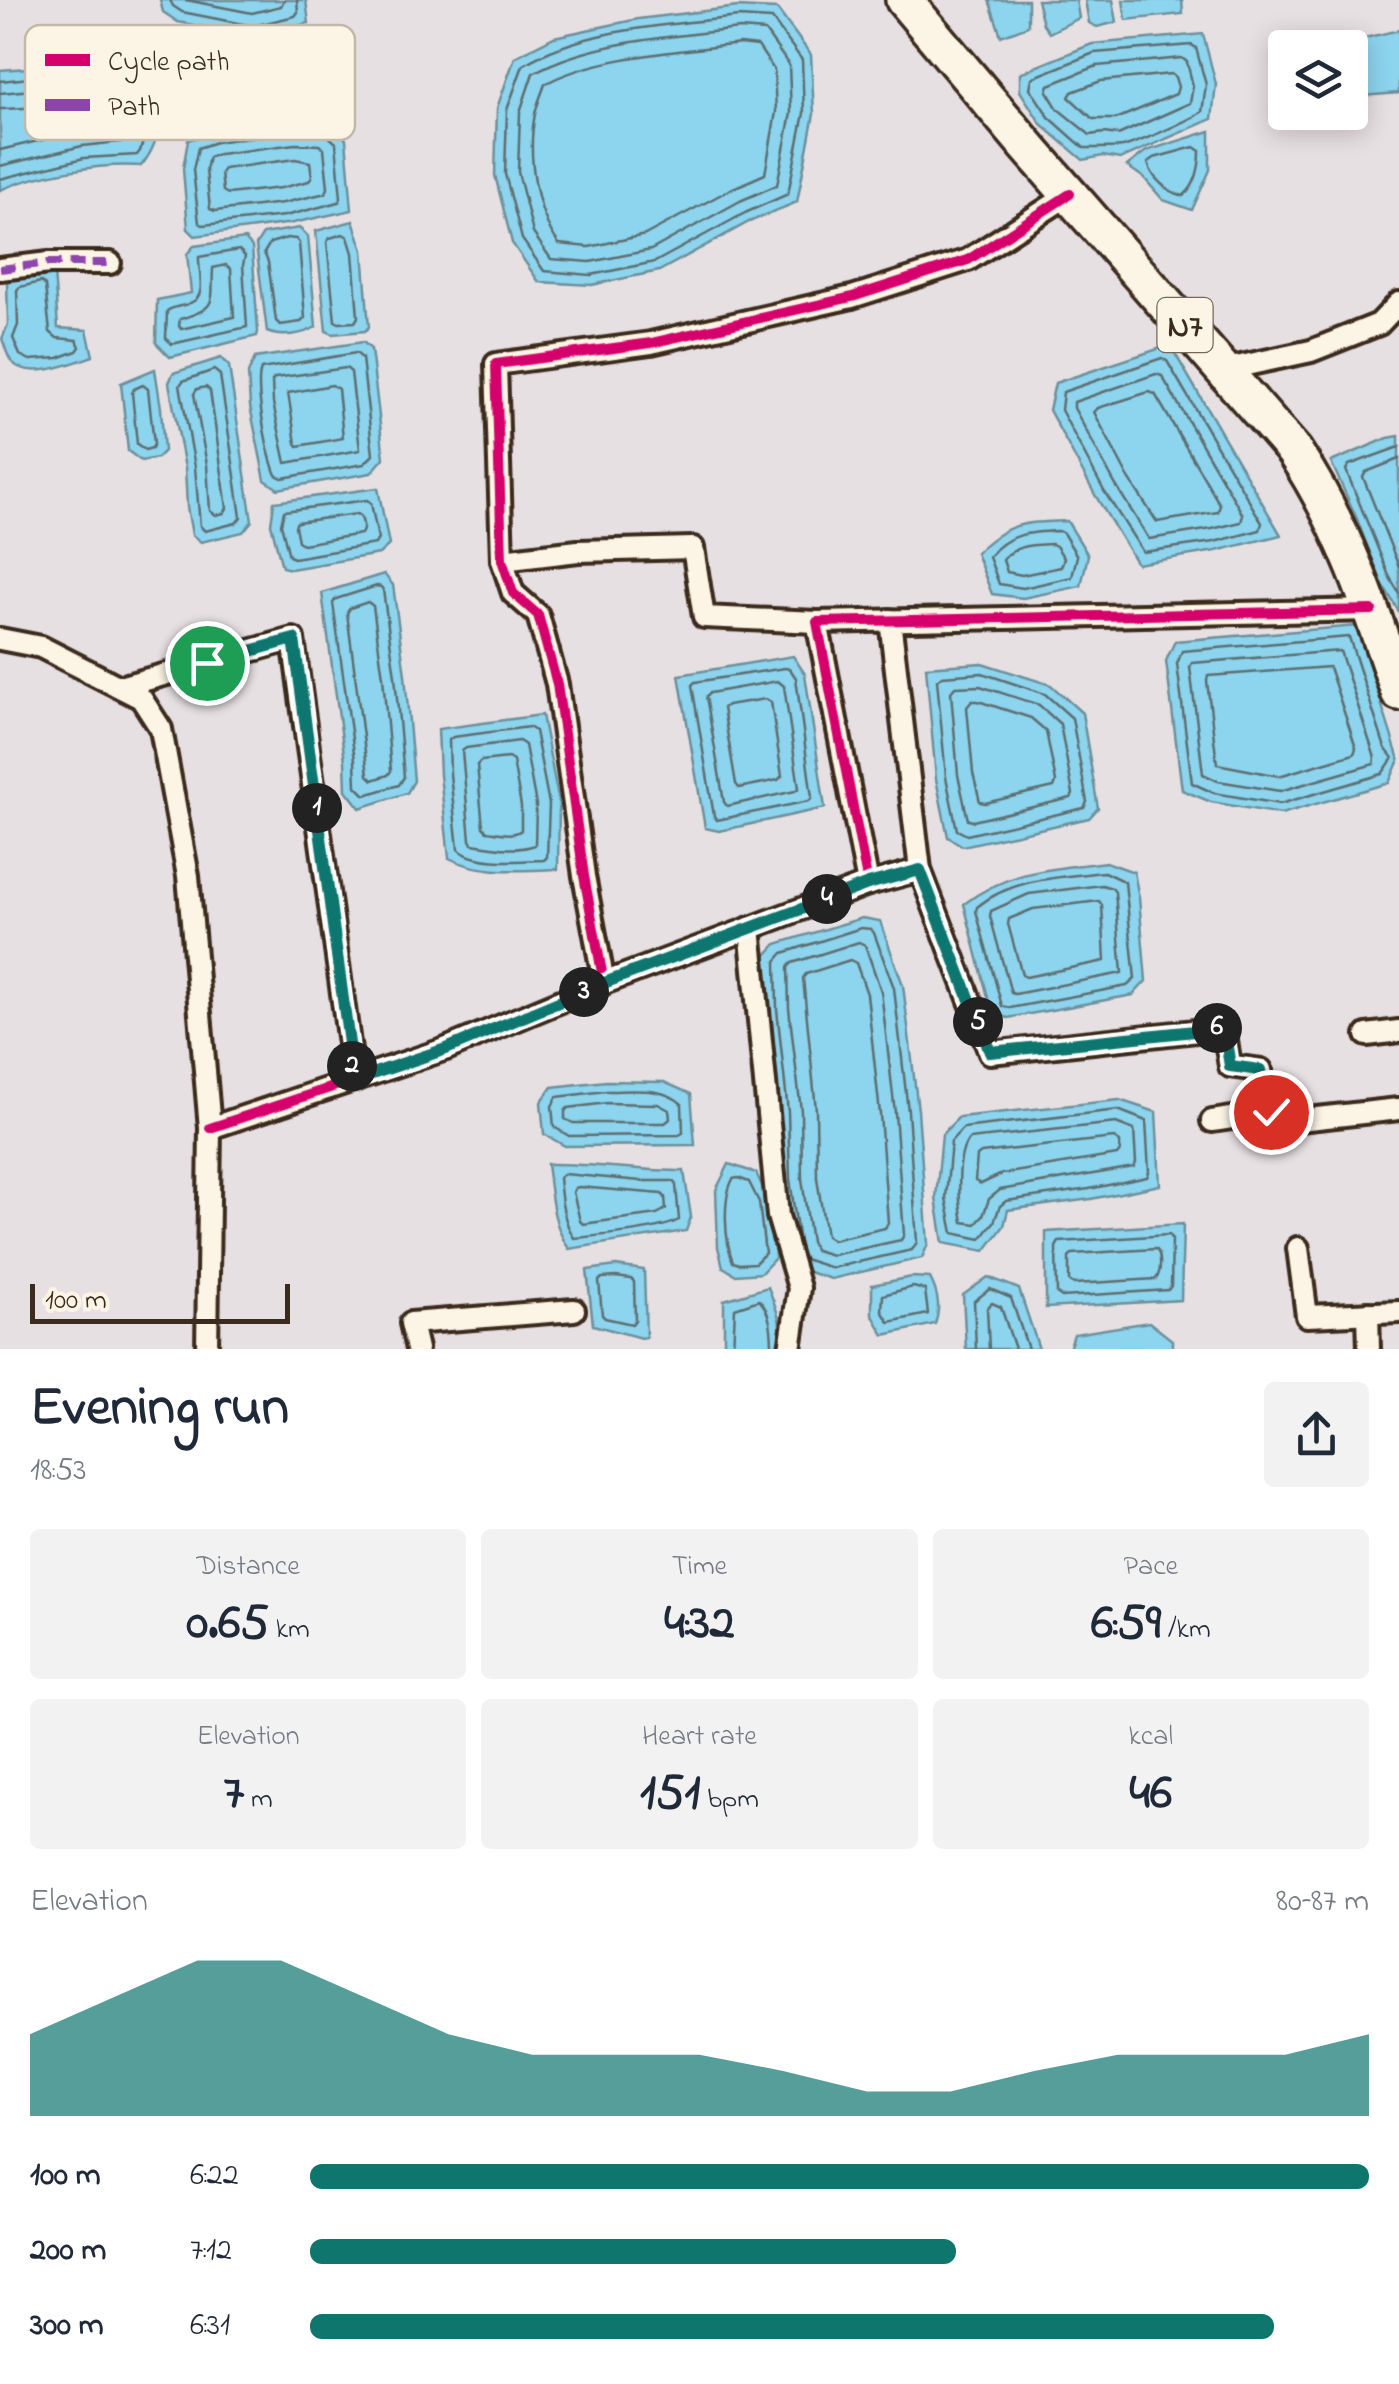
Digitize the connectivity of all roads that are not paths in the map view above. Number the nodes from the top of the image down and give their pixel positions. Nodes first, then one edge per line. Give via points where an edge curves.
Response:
1 (904, 0) edge
2 (1070, 194) junction
3 (110, 263) dead end
4 (0, 269) edge
5 (1399, 303) edge
6 (1223, 370) junction
7 (502, 560) junction
8 (1372, 610) junction
9 (890, 620) junction
10 (818, 622) junction
11 (0, 639) edge
12 (120, 687) junction
13 (1399, 692) edge
14 (920, 870) junction
15 (868, 884) junction
16 (750, 928) junction
17 (604, 983) junction
18 (1399, 1031) edge
19 (1367, 1034) dead end
20 (354, 1080) junction
21 (1399, 1109) edge
22 (210, 1128) junction
23 (1298, 1248) dead end
24 (574, 1310) dead end
25 (1399, 1312) edge
26 (1368, 1313) junction
27 (207, 1349) edge
28 (418, 1349) edge
29 (790, 1349) edge
30 (1369, 1349) edge

1 - 2 highway, N7
2 - 6 highway, N7
2 - 7 street via 968,260 852,298 650,343 496,364
3 - 4 street
5 - 6 street via 1379,324 1311,351
6 - 8 highway, N7 via 1312,477
7 - 10 street via 693,548 704,617
7 - 17 street via 513,592 538,615 557,684
8 - 9 street
8 - 13 highway, N7
9 - 10 street
9 - 14 street
10 - 15 street
11 - 12 street via 41,647
12 - 20 street via 294,639
12 - 22 street via 141,698 161,729 188,876
14 - 15 street
14 - 21 street via 990,1052 1224,1028 1230,1066 1260,1070 1271,1112 1212,1121 1286,1110 1299,1120
15 - 16 street
16 - 17 street
16 - 29 street via 778,1216 799,1288
17 - 20 street
18 - 19 street
20 - 22 street
22 - 27 street
23 - 26 street via 1308,1316
24 - 28 street via 411,1323
25 - 26 street
26 - 30 street

